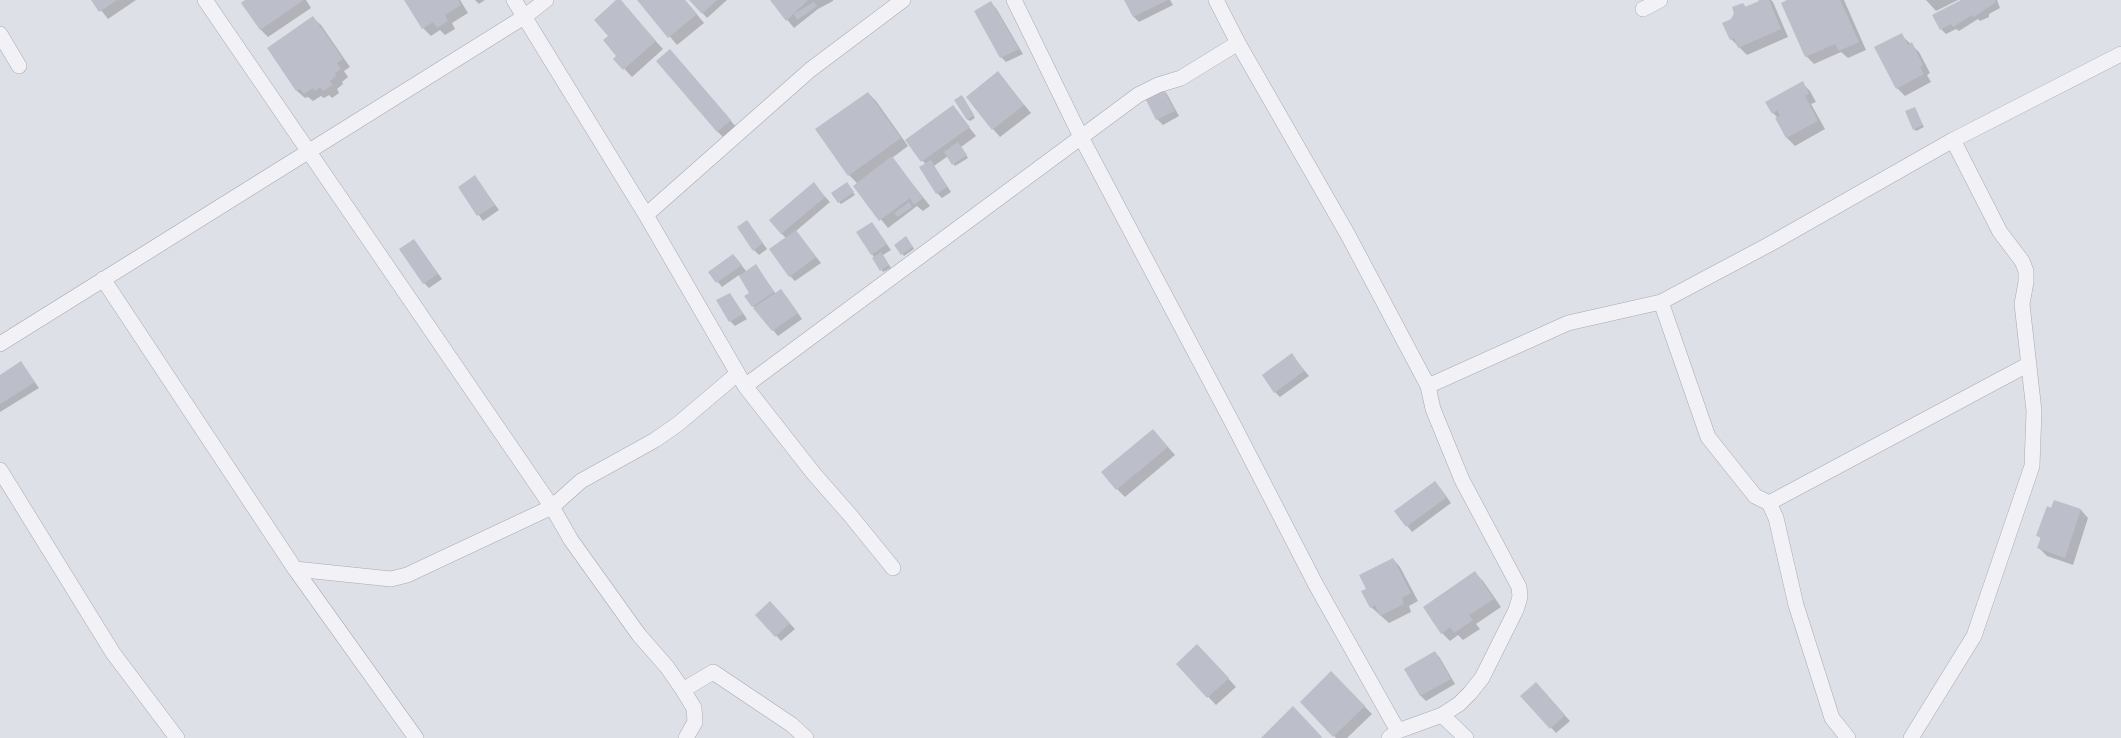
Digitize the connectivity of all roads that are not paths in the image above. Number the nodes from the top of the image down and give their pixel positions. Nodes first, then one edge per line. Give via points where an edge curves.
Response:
1 (205, 0) edge
2 (514, 0) edge
3 (546, 0) edge
4 (903, 0) edge
5 (1014, 0) edge
6 (1216, 0) edge
7 (1660, 0) edge
8 (1643, 9) dead end
9 (524, 17) junction
10 (0, 34) edge
11 (1238, 44) junction
12 (2121, 54) edge
13 (19, 66) dead end
14 (1081, 137) junction
15 (1953, 140) junction
16 (307, 152) junction
17 (646, 215) junction
18 (103, 279) junction
19 (1661, 302) junction
20 (0, 344) edge
21 (2029, 364) junction
22 (741, 380) junction
23 (1428, 386) junction
24 (0, 470) edge
25 (1769, 502) junction
26 (552, 507) junction
27 (893, 568) dead end
28 (295, 569) junction
29 (683, 690) junction
30 (1442, 715) junction
31 (1393, 735) edge
32 (177, 738) edge
33 (416, 738) edge
34 (686, 738) edge
35 (806, 738) edge
36 (1466, 738) edge
37 (1848, 738) edge
38 (1911, 738) edge

1 - 16 street
2 - 9 street
3 - 9 street
4 - 17 street via 810,70
5 - 14 street
6 - 11 street
7 - 8 street
9 - 16 street
9 - 17 street
10 - 13 street
11 - 14 street via 1181,78 1138,95
11 - 23 street via 1348,235
12 - 15 street
14 - 22 street
14 - 31 street via 1234,424
15 - 19 street
15 - 21 street via 2000,232 2022,261 2026,282 2022,304
16 - 18 street
16 - 26 street
17 - 22 street
18 - 20 street
18 - 28 street
19 - 23 street via 1568,323
19 - 25 street via 1708,437 1755,496
21 - 25 street
21 - 38 street via 2034,411 2032,466 1974,636
22 - 26 street via 655,440 581,481
22 - 27 street
23 - 30 street via 1433,409 1462,480 1519,587 1520,598 1482,678 1459,704
24 - 32 street via 113,653
25 - 37 street via 1776,518 1796,605 1832,718
26 - 28 street via 407,575 391,578
26 - 29 street via 571,540 639,635
28 - 33 street
29 - 34 street via 694,708 695,722
29 - 35 street via 713,672
30 - 31 street
30 - 36 street

